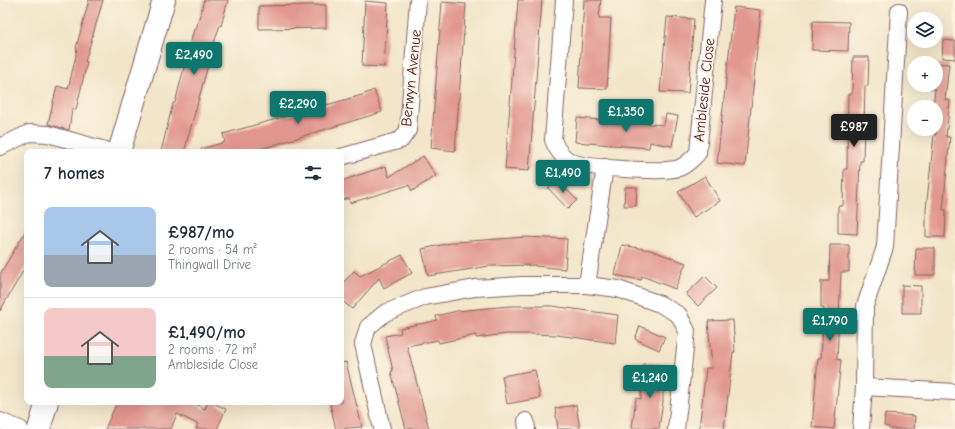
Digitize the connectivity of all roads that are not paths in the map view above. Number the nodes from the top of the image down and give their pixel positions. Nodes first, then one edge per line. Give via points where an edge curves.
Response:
1 (164, 0) edge
2 (418, 0) edge
3 (564, 0) edge
4 (713, 0) edge
5 (899, 11) dead end
6 (0, 147) edge
7 (101, 149) edge
8 (120, 149) edge
9 (344, 156) edge
10 (604, 167) junction
11 (587, 285) junction
12 (864, 387) junction
13 (955, 392) edge
14 (46, 405) edge
15 (0, 421) edge
16 (20, 429) edge
17 (39, 429) edge
18 (382, 429) edge
19 (676, 429) edge
20 (861, 429) edge

1 - 8 main road
2 - 9 street, Berwyn Avenue via 408,130 401,140
3 - 10 street, Ambleside Close via 553,140 557,151 571,162 584,166
4 - 10 street, Ambleside Close via 698,153 690,162 678,168 653,170
5 - 12 street via 884,246 865,306
6 - 7 street via 29,133 48,134
10 - 11 street
11 - 18 street via 475,288 426,297 385,313 368,327 363,344
11 - 19 street via 618,289 660,304 679,315 687,331
12 - 13 street
12 - 20 street
14 - 17 main road
15 - 16 street

